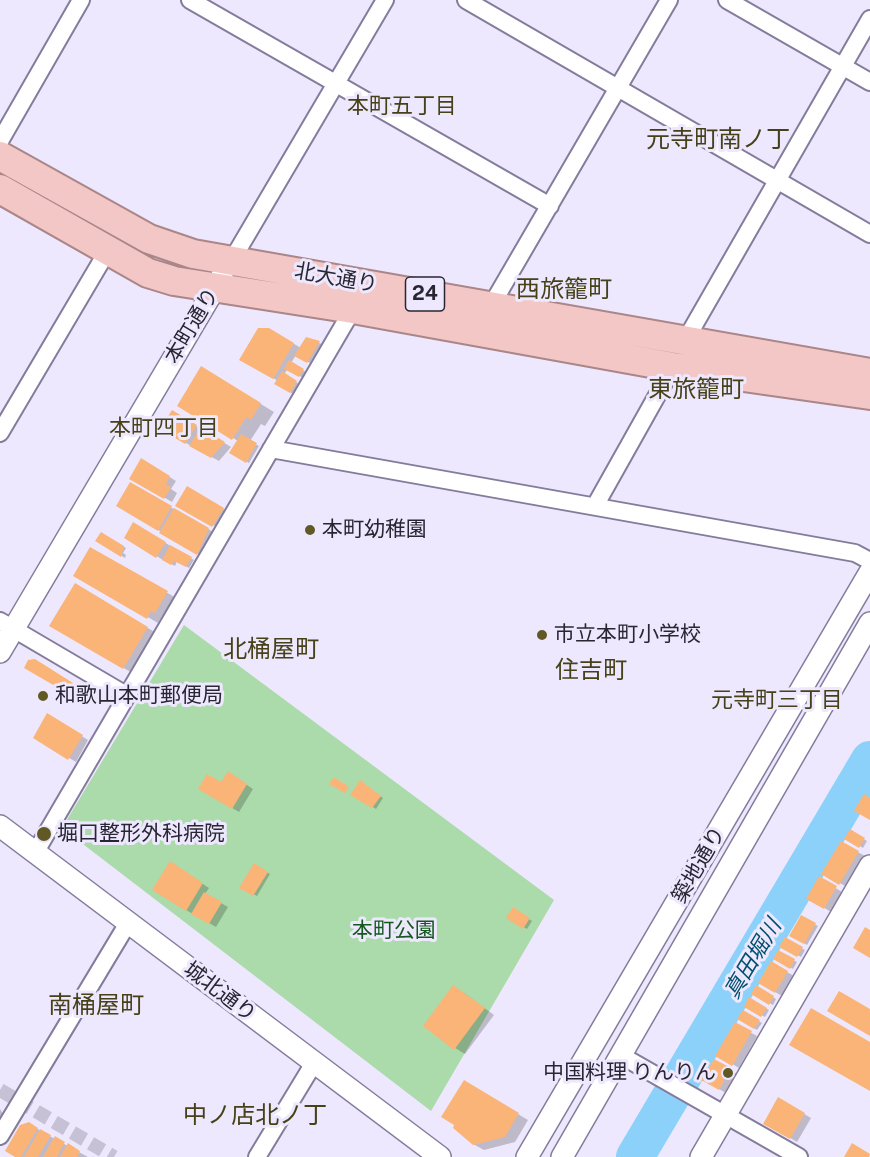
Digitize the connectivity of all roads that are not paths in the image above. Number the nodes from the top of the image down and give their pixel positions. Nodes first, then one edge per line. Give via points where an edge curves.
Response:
1 (81, 0) edge
2 (190, 0) edge
3 (385, 0) edge
4 (466, 0) edge
5 (669, 0) edge
6 (727, 0) edge
7 (870, 19) edge
8 (842, 66) junction
9 (870, 82) edge
10 (336, 84) junction
11 (618, 90) junction
12 (0, 141) edge
13 (0, 156) edge
14 (776, 181) junction
15 (3, 198) edge
16 (550, 206) junction
17 (870, 234) edge
18 (108, 250) junction
19 (232, 260) junction
20 (216, 286) junction
21 (491, 306) junction
22 (353, 309) junction
23 (685, 341) junction
24 (673, 367) junction
25 (870, 373) edge
26 (870, 395) edge
27 (0, 433) edge
28 (271, 449) junction
29 (595, 506) junction
30 (870, 561) edge
31 (870, 572) edge
32 (870, 623) edge
33 (7, 625) edge
34 (0, 652) edge
35 (126, 695) junction
36 (0, 826) edge
37 (35, 853) junction
38 (870, 866) edge
39 (128, 923) junction
40 (622, 1056) junction
41 (314, 1063) junction
42 (725, 1114) junction
43 (0, 1136) edge
44 (257, 1157) edge
45 (440, 1157) edge
46 (527, 1157) edge
47 (562, 1157) edge
48 (701, 1157) edge
49 (799, 1157) edge

1 - 12 street
2 - 10 street
3 - 10 street, 本町通り
4 - 11 street
5 - 11 street
6 - 8 street
7 - 8 street
8 - 9 street
8 - 14 street
10 - 16 street
10 - 19 street, 本町通り
11 - 14 street
11 - 16 street
13 - 19 highway, 北大通り / 24 via 149,239 193,254
14 - 17 street
14 - 23 street
15 - 18 highway, 北大通り / 24
16 - 21 street
18 - 20 highway, 北大通り / 24 via 148,273
18 - 27 street
19 - 20 street, 本町通り
19 - 21 highway, 北大通り / 24
20 - 22 highway, 北大通り / 24
20 - 33 street, 本町通り
21 - 23 highway, 北大通り / 24
22 - 24 highway, 北大通り / 24
22 - 28 street
23 - 25 highway, 北大通り / 24
24 - 26 highway, 北大通り / 24
24 - 29 street
28 - 29 street
28 - 35 street
29 - 30 street via 855,553
31 - 46 street, 築地通り
32 - 40 street, 築地通り
33 - 34 street, 本町通り
33 - 35 street
35 - 37 street
36 - 37 street, 城北通り
37 - 39 street, 城北通り
38 - 42 street
39 - 41 street, 城北通り
39 - 43 street
40 - 42 street
40 - 47 street, 築地通り
41 - 44 street
41 - 45 street, 城北通り
42 - 48 street
42 - 49 street

